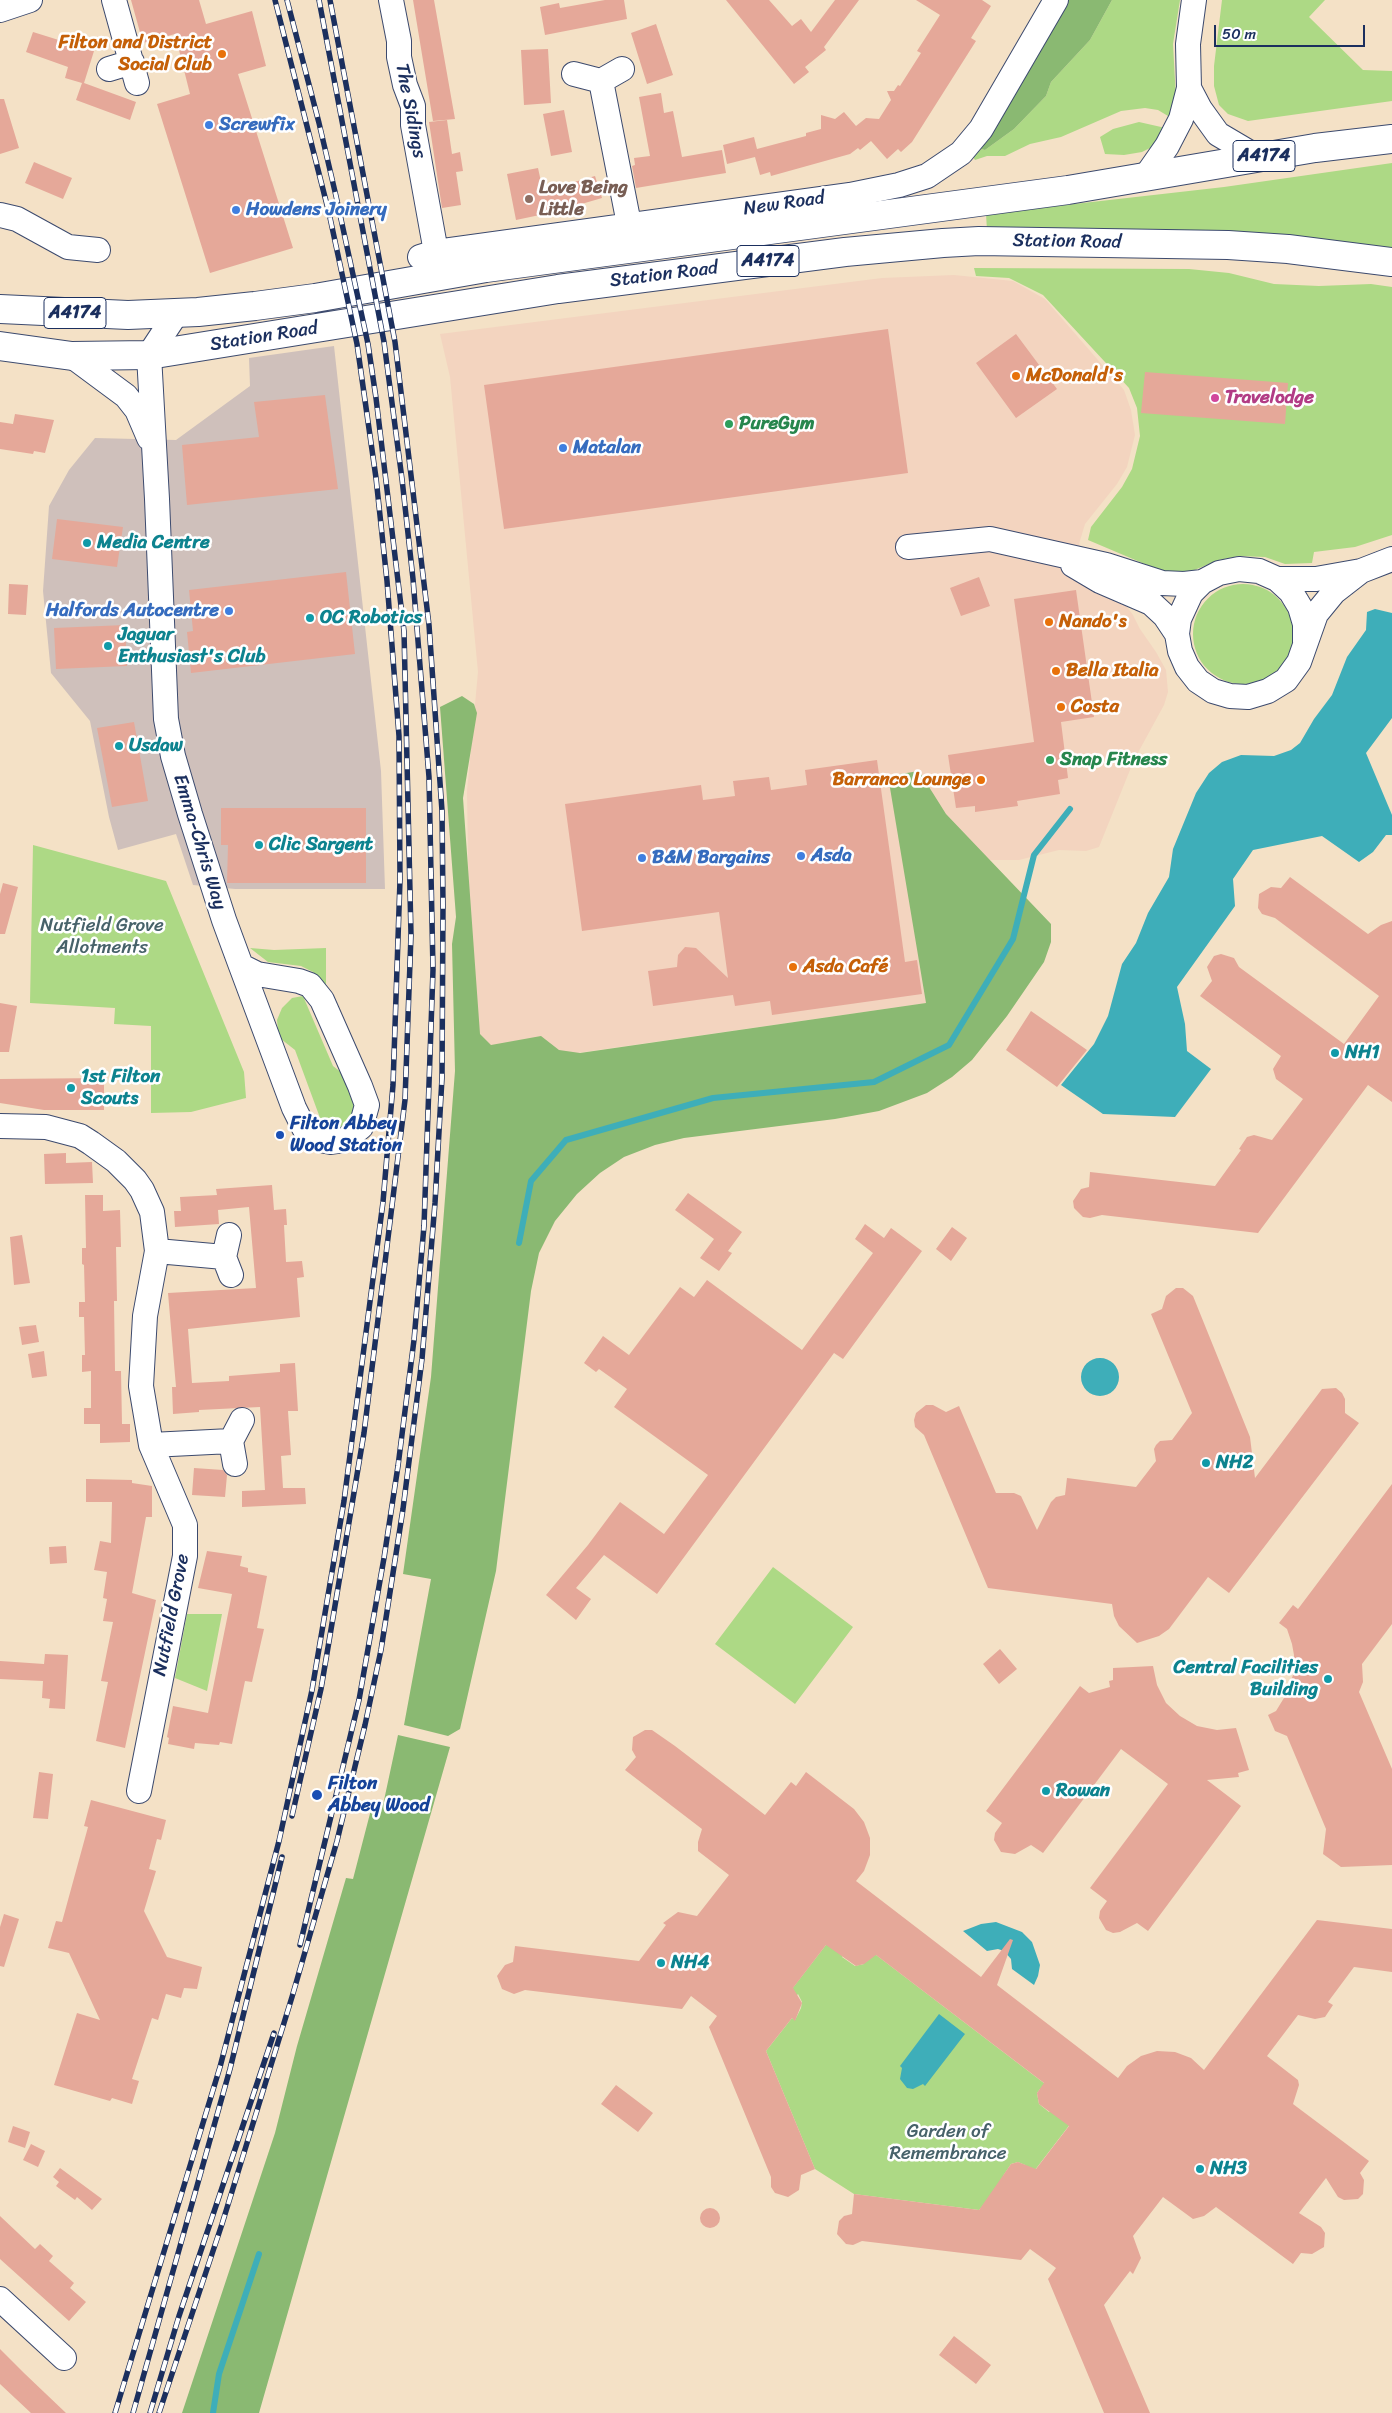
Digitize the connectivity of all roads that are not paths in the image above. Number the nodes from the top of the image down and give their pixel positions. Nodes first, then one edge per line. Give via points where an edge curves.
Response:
1 (30, 0) edge
2 (114, 0) edge
3 (391, 0) edge
4 (1056, 0) edge
5 (1194, 0) edge
6 (0, 10) edge
7 (109, 69) dead end
8 (622, 69) dead end
9 (574, 74) dead end
10 (601, 81) junction
11 (1189, 88) junction
12 (1392, 139) edge
13 (1257, 157) junction
14 (1146, 176) junction
15 (0, 215) edge
16 (629, 224) junction
17 (98, 250) dead end
18 (428, 254) joint
19 (1392, 262) edge
20 (0, 309) edge
21 (176, 314) junction
22 (0, 346) edge
23 (149, 355) junction
24 (72, 356) junction
25 (153, 446) junction
26 (908, 547) dead end
27 (1054, 554) junction
28 (1392, 559) edge
29 (1361, 571) junction
30 (1277, 579) junction
31 (1202, 582) junction
32 (1177, 634) junction
33 (1305, 642) junction
34 (241, 966) junction
35 (275, 978) junction
36 (261, 1020) junction
37 (0, 1126) edge
38 (157, 1251) junction
39 (228, 1255) dead end
40 (242, 1420) dead end
41 (231, 1441) junction
42 (151, 1445) junction
43 (235, 1464) dead end
44 (139, 1790) dead end
45 (0, 2299) edge
46 (64, 2358) dead end

1 - 6 street
2 - 7 street via 134,72
3 - 18 street, The Sidings via 399,57 413,106
4 - 16 street, New Road via 981,129 961,153 927,176 850,195
5 - 11 street via 1188,44
8 - 10 street
9 - 10 street
10 - 16 street
11 - 13 street via 1218,134
11 - 14 street via 1176,130
12 - 13 main road, Station Road / A4174
13 - 14 main road, Station Road / A4174
14 - 21 main road, Station Road / A4174 via 1068,190 486,268 316,298
15 - 17 street via 17,219 59,244
16 - 18 street, New Road
19 - 23 main road, Station Road / A4174 via 1228,245 979,241 906,246 549,290
20 - 21 main road, Station Road / A4174
21 - 23 street
22 - 24 main road, Station Road / A4174
23 - 24 main road, Station Road / A4174
23 - 25 street, Emma-Chris Way
24 - 25 street, Emma-Chris Way via 126,396
25 - 34 street, Emma-Chris Way via 166,719 190,814
26 - 27 street via 990,539
27 - 31 street via 1162,582
27 - 32 street via 1100,581 1151,603
28 - 29 street
29 - 30 street via 1316,579
29 - 33 street via 1334,592 1316,614
30 - 31 street via 1259,571 1239,569 1219,573
30 - 33 street via 1291,592 1300,607 1305,624
31 - 32 street via 1183,606
32 - 33 street via 1183,659 1198,681 1213,691 1230,696 1248,697 1268,691 1286,680 1299,662
34 - 35 street, Emma-Chris Way
34 - 36 street, Emma-Chris Way
35 - 36 street
35 - 36 street, Emma-Chris Way via 310,985 332,1018 367,1105 361,1127 354,1135 331,1142 315,1138 304,1128
37 - 38 street, Nutfield Grove via 55,1129 80,1136 116,1161 142,1190 152,1212
38 - 39 street
38 - 42 street, Nutfield Grove via 145,1316 141,1386
40 - 41 street
41 - 42 street
41 - 43 street
42 - 44 street, Nutfield Grove via 185,1525 185,1556
45 - 46 street

